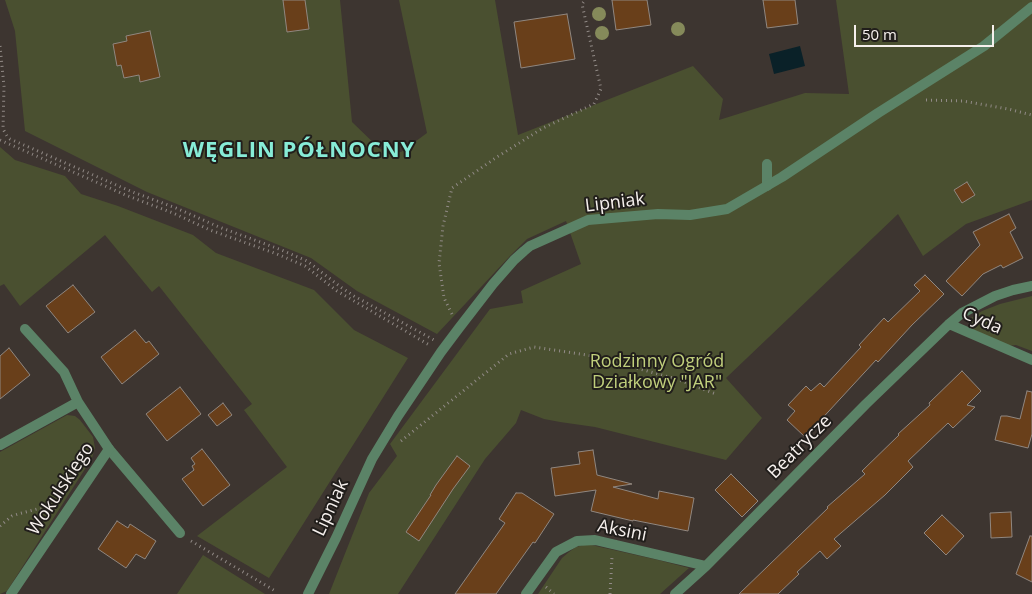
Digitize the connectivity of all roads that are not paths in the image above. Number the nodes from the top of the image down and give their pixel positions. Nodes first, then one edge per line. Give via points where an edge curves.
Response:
1 (1032, 7) edge
2 (767, 164) dead end
3 (767, 186) junction
4 (1032, 286) edge
5 (949, 324) junction
6 (26, 329) dead end
7 (1032, 360) edge
8 (78, 402) junction
9 (0, 445) edge
10 (109, 449) junction
11 (180, 533) road end
12 (706, 566) junction
13 (11, 594) edge
14 (308, 594) edge
15 (526, 594) edge
16 (675, 594) edge

1 - 3 street, Lipniak via 984,46
2 - 3 street
3 - 14 street, Lipniak via 727,209 690,215 658,214 588,220 530,246 514,260 443,349 398,416 372,459
4 - 5 street, Cyda via 995,296 962,313
5 - 7 street, Cyda
5 - 12 street, Beatrycze
6 - 8 street, Wokulskiego via 64,372
8 - 9 street
8 - 10 street, Wokulskiego
10 - 11 street
10 - 13 street, Wokulskiego
12 - 15 street, Aksini via 596,540 577,541 556,552
12 - 16 street, Beatrycze

